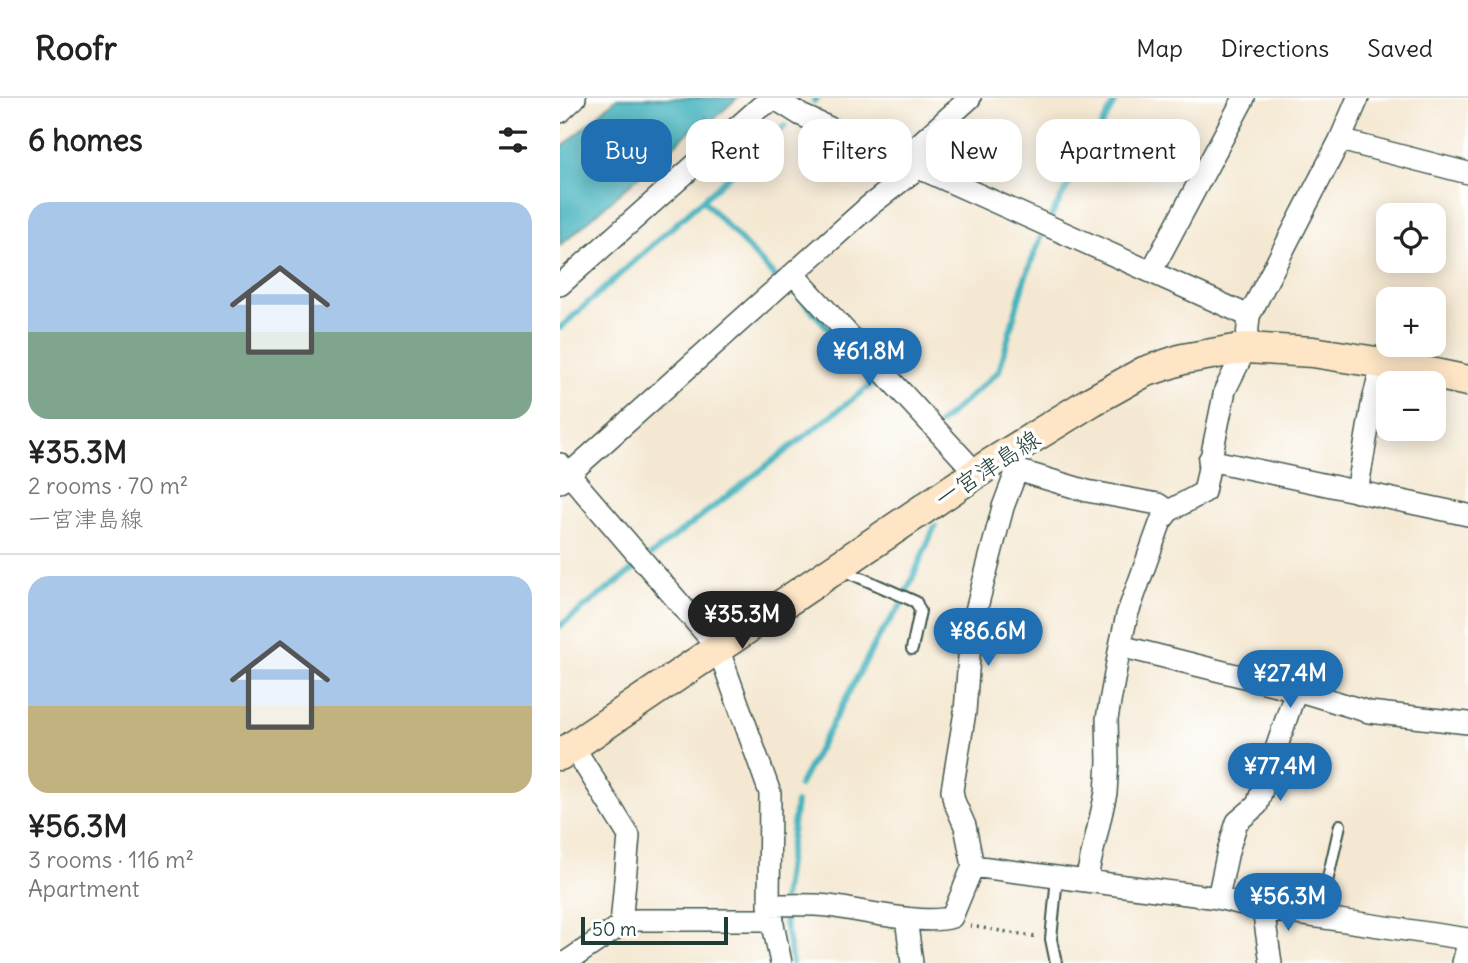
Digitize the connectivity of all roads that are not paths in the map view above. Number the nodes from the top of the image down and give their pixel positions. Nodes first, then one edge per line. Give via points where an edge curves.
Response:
1 (575, 98) edge
2 (970, 98) edge
3 (1244, 98) edge
4 (1358, 98) edge
5 (777, 99) edge
6 (560, 112) edge
7 (1340, 140) junction
8 (918, 168) junction
9 (1468, 173) edge
10 (953, 183) junction
11 (1151, 272) junction
12 (793, 274) junction
13 (560, 285) edge
14 (1249, 316) junction
15 (1247, 348) junction
16 (1382, 363) junction
17 (1468, 381) edge
18 (1209, 460) junction
19 (1014, 461) junction
20 (563, 473) edge
21 (976, 474) junction
22 (1357, 492) junction
23 (1169, 511) junction
24 (1468, 516) edge
25 (839, 568) junction
26 (1120, 646) junction
27 (718, 649) junction
28 (912, 649) dead end
29 (1296, 690) junction
30 (1468, 723) edge
31 (567, 751) edge
32 (1340, 825) dead end
33 (973, 866) junction
34 (1057, 877) junction
35 (1086, 881) junction
36 (1218, 898) junction
37 (1264, 909) junction
38 (771, 912) junction
39 (1319, 917) junction
40 (906, 918) junction
41 (621, 925) junction
42 (1468, 941) edge
43 (565, 963) edge
44 (781, 963) edge
45 (912, 963) edge
46 (1056, 963) edge
47 (1271, 963) edge
48 (1463, 963) edge

1 - 6 street
2 - 10 street via 918,145 951,168
3 - 11 street
4 - 7 street
5 - 8 street via 801,115
5 - 13 street via 760,107
7 - 9 street
7 - 14 street
8 - 10 street
8 - 12 street
10 - 11 street
11 - 14 street
12 - 20 street
12 - 21 street
14 - 15 street
15 - 16 main road, 一宮津島線
15 - 18 street via 1225,390
15 - 19 main road, 一宮津島線 via 1183,359 1144,372 1091,401
16 - 17 main road, 一宮津島線
16 - 22 street
18 - 22 street
18 - 23 street via 1204,492
19 - 21 main road, 一宮津島線
19 - 23 street via 1087,491
19 - 33 street via 971,630 965,712 952,790
20 - 27 street
21 - 25 main road, 一宮津島線
22 - 24 street
23 - 26 street via 1161,521
25 - 27 main road, 一宮津島線
25 - 28 lane via 916,602 920,611
26 - 29 street
26 - 35 street via 1107,719 1106,793
27 - 31 main road, 一宮津島線
27 - 38 street via 770,793
29 - 30 street via 1369,712
29 - 36 street via 1257,805 1237,822
31 - 41 street via 629,836
32 - 39 lane
33 - 34 street
33 - 40 street via 952,917
34 - 35 street
34 - 46 lane via 1051,939
35 - 36 street
36 - 37 street
37 - 39 street
37 - 47 street
38 - 40 street via 825,906
38 - 41 street via 636,920
38 - 44 street
39 - 42 street
40 - 45 street
41 - 43 street
42 - 48 street

